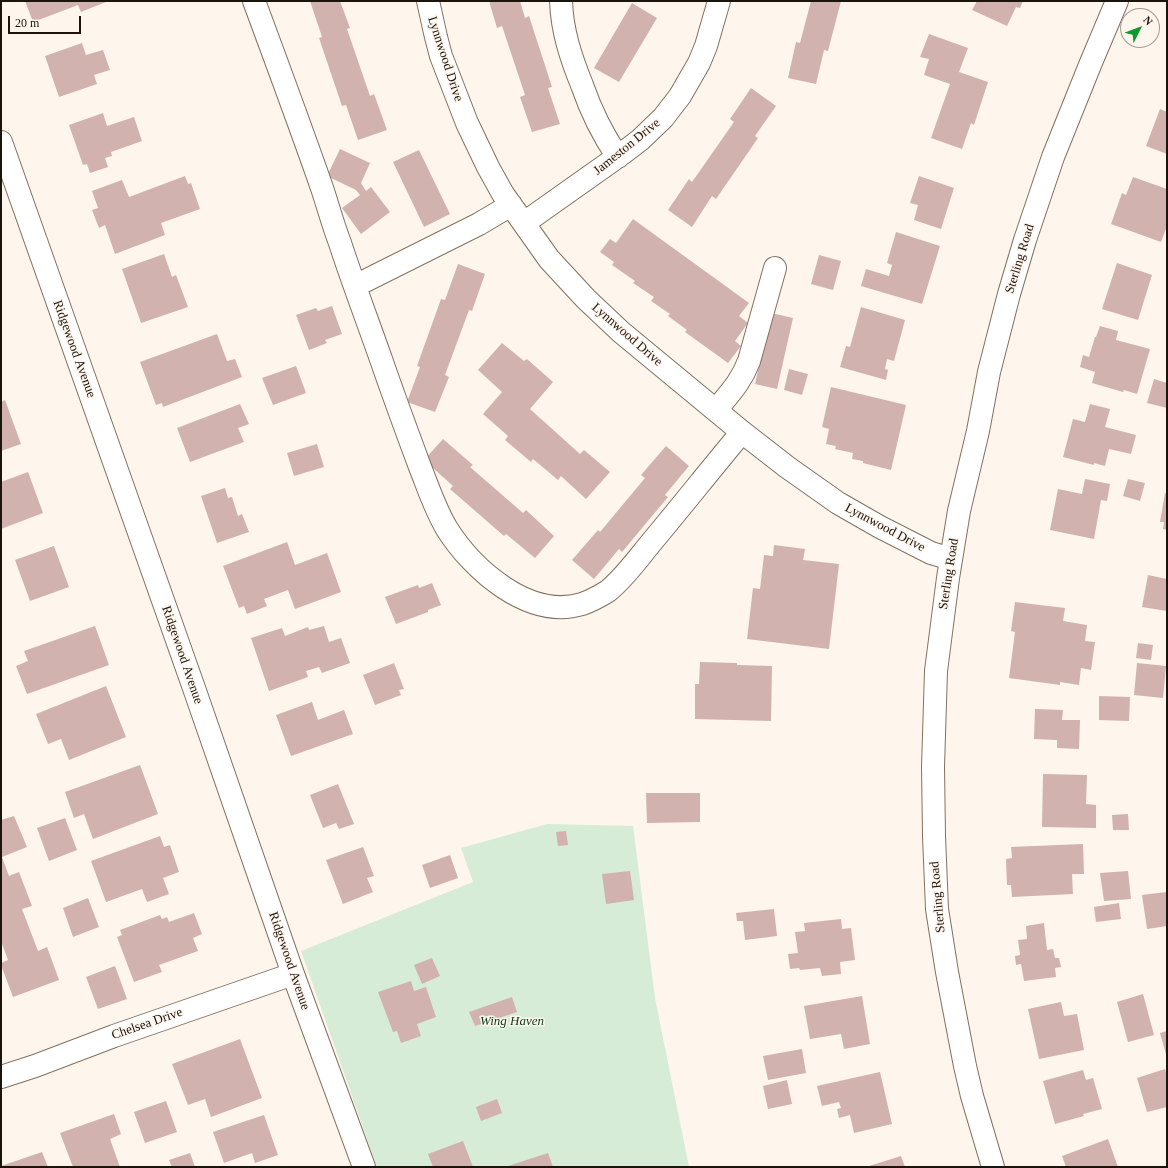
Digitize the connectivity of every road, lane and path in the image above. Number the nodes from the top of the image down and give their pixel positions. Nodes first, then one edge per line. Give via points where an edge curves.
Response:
1 (254, 1) edge
2 (428, 1) edge
3 (561, 1) edge
4 (718, 1) edge
5 (1117, 1) edge
6 (1, 142) edge
7 (618, 157) junction
8 (511, 205) junction
9 (524, 223) junction
10 (775, 268) dead end
11 (355, 286) junction
12 (716, 410) junction
13 (742, 432) junction
14 (951, 559) junction
15 (293, 974) junction
16 (1, 1077) edge
17 (364, 1167) edge
18 (993, 1167) edge

1 - 11 street
2 - 8 street, Lynnwood Drive via 441,56 462,110 495,181
3 - 7 street via 563,29 574,65 600,128
4 - 7 street, Jameston Drive via 706,46 680,96 654,128
5 - 14 street, Sterling Road via 1053,157 1019,259 986,385
6 - 15 street, Ridgewood Avenue
7 - 9 street, Jameston Drive
8 - 9 street, Lynnwood Drive
8 - 11 street via 479,224
9 - 12 street, Lynnwood Drive via 549,259 586,299 621,332
10 - 12 street via 745,373
11 - 13 street via 407,433 434,503 447,528 469,557 491,577 533,602 551,606 573,606 606,592 625,574
12 - 13 street, Lynnwood Drive
13 - 14 street, Lynnwood Drive via 838,503 931,553
14 - 18 street, Sterling Road via 936,671 933,767 935,880 937,908 959,1035 972,1096
15 - 16 street, Chelsea Drive
15 - 17 street, Ridgewood Avenue

